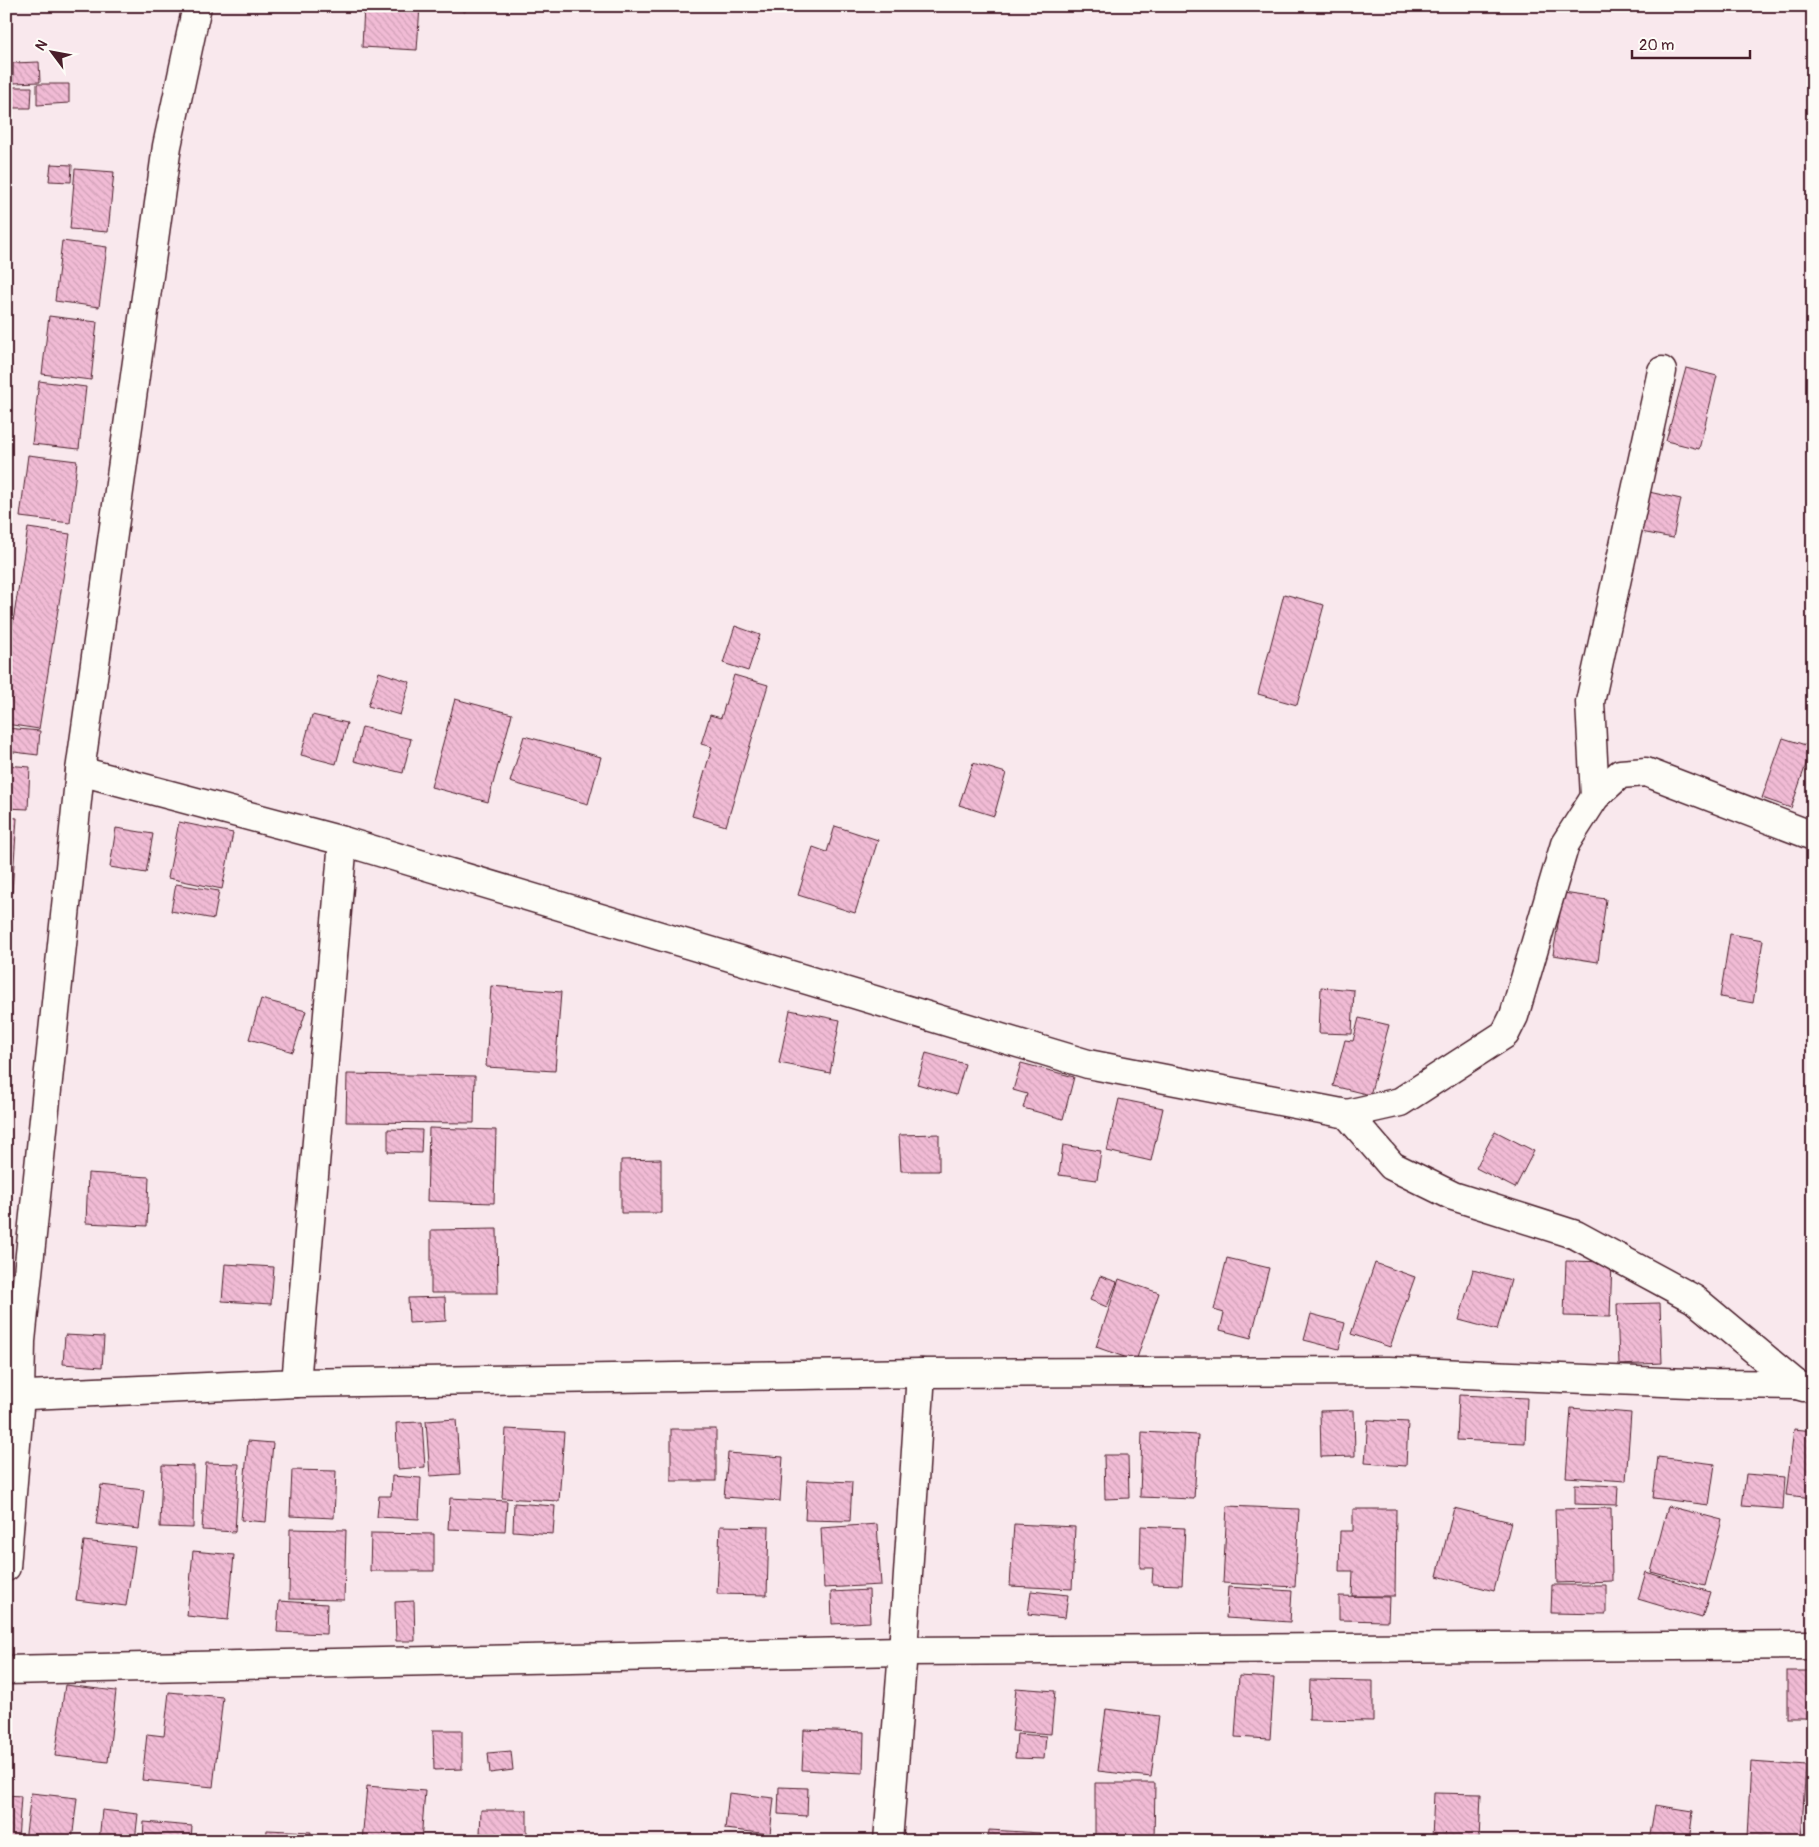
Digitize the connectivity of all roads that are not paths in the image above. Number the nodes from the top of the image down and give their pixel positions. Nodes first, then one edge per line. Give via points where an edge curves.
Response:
1 (197, 6) edge
2 (1662, 371) dead end
3 (80, 771) junction
4 (1595, 796) junction
5 (1813, 836) edge
6 (343, 841) junction
7 (1347, 1114) junction
8 (921, 1373) junction
9 (296, 1383) junction
10 (1805, 1387) edge
11 (13, 1395) edge
12 (6, 1567) edge
13 (1813, 1645) edge
14 (903, 1651) junction
15 (6, 1670) edge
16 (888, 1841) edge

1 - 3 street via 167,146
2 - 4 street via 1590,702
3 - 6 street
3 - 11 street
4 - 5 street via 1620,774 1646,772
4 - 7 street via 1565,844 1506,1034 1400,1102
6 - 7 street via 1088,1064
6 - 9 street
7 - 10 street via 1392,1166 1453,1196 1576,1235 1694,1299
8 - 9 street
8 - 10 street via 1389,1371
8 - 14 street
9 - 11 street
11 - 12 street
13 - 14 street
14 - 15 street
14 - 16 street

